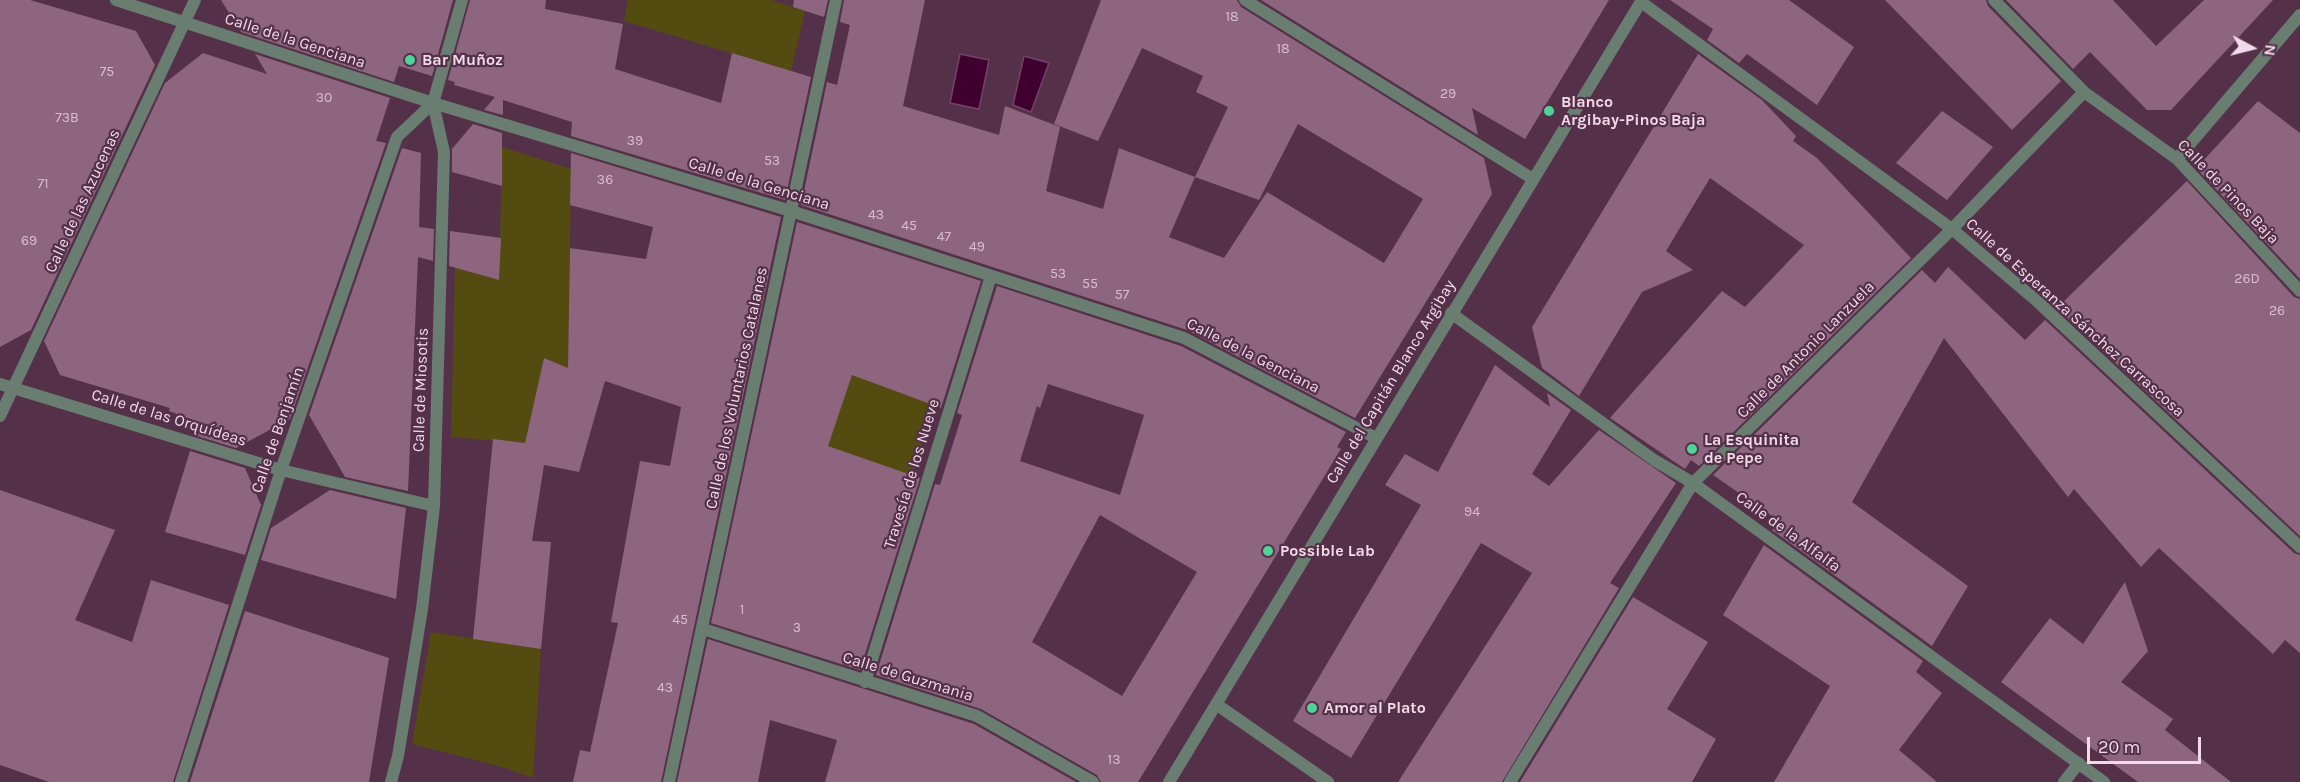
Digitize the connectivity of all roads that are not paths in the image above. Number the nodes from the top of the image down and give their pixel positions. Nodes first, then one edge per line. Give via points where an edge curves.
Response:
1 (116, 0) edge
2 (195, 0) edge
3 (462, 0) edge
4 (836, 0) edge
5 (1245, 0) edge
6 (1994, 0) edge
7 (1642, 1) edge
8 (2299, 19) edge
9 (184, 23) junction
10 (2084, 92) junction
11 (433, 103) junction
12 (2177, 159) junction
13 (1533, 179) junction
14 (792, 211) junction
15 (1952, 229) junction
16 (991, 276) junction
17 (2300, 291) edge
18 (1451, 313) junction
19 (0, 384) edge
20 (13, 388) junction
21 (0, 416) edge
22 (1376, 438) junction
23 (281, 470) junction
24 (1694, 483) junction
25 (434, 506) junction
26 (2300, 547) edge
27 (703, 629) junction
28 (865, 682) junction
29 (1216, 704) junction
30 (2079, 764) junction
31 (181, 782) edge
32 (391, 782) edge
33 (669, 782) edge
34 (1093, 782) edge
35 (1169, 782) edge
36 (1328, 782) edge
37 (1510, 782) edge
38 (2064, 782) edge
39 (2104, 782) edge

1 - 9 street, Calle de la Genciana
2 - 9 street, Calle de las Azucenas
3 - 11 street, Calle de Miosotis
4 - 14 street, Calle de los Voluntarios Catalanes
5 - 13 street
6 - 10 street, Calle de Pinos Baja
7 - 13 street, Calle del Capitán Blanco Argibay
7 - 15 street, Calle de Esperanza Sánchez Carrascosa
8 - 12 street
9 - 11 street, Calle de la Genciana
9 - 20 street, Calle de las Azucenas
10 - 12 street, Calle de Pinos Baja
10 - 15 street, Calle de Antonio Lanzuela
11 - 14 street, Calle de la Genciana
11 - 23 street, Calle de Benjamín via 397,138
11 - 25 street, Calle de Miosotis via 444,152
12 - 17 street, Calle de Pinos Baja
13 - 18 street, Calle del Capitán Blanco Argibay
14 - 16 street, Calle de la Genciana
14 - 27 street, Calle de los Voluntarios Catalanes
15 - 24 street, Calle de Antonio Lanzuela
15 - 26 street, Calle de Esperanza Sánchez Carrascosa via 2038,302
16 - 22 street, Calle de la Genciana via 1184,338
16 - 28 street, Travesía de los Nueve
18 - 22 street, Calle del Capitán Blanco Argibay
18 - 24 street, Calle de la Alfalfa via 1654,460
19 - 20 street, Calle de las Orquídeas
20 - 21 street, Calle de las Azucenas
20 - 23 street, Calle de las Orquídeas
22 - 29 street, Calle del Capitán Blanco Argibay
23 - 25 street, Calle de las Orquídeas
23 - 31 street, Calle de Benjamín
24 - 30 street, Calle de la Alfalfa
24 - 37 street, Calle de Antonio Lanzuela
25 - 32 street, Calle de Miosotis via 422,609
27 - 28 street, Calle de Guzmania
27 - 33 street, Calle de los Voluntarios Catalanes
28 - 34 street, Calle de Guzmania via 976,716
29 - 35 street, Calle del Capitán Blanco Argibay
29 - 36 street
30 - 38 street
30 - 39 street, Calle de la Alfalfa

